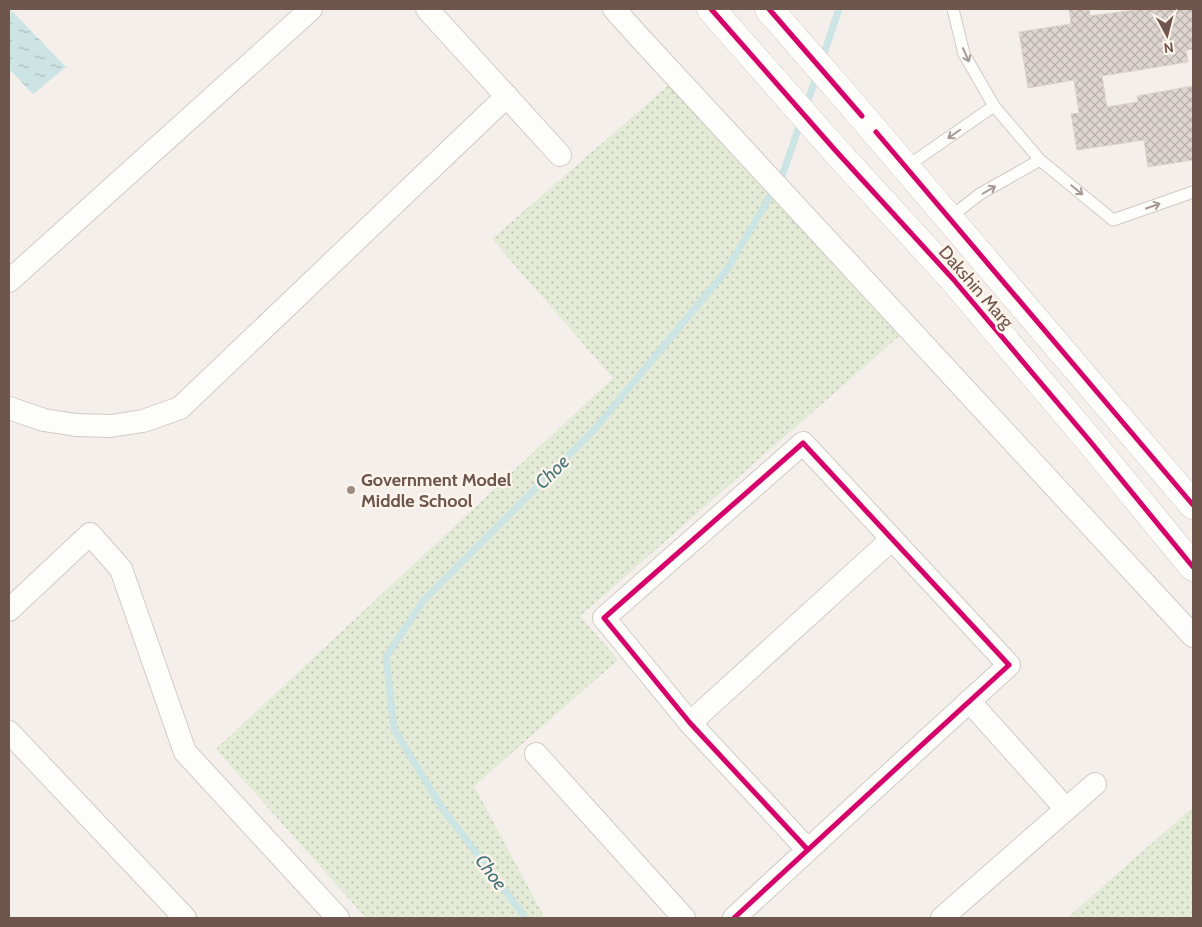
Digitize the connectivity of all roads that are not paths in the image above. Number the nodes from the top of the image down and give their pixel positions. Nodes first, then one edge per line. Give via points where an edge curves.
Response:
1 (311, 9) edge
2 (427, 9) edge
3 (614, 9) edge
4 (710, 9) edge
5 (769, 9) edge
6 (953, 9) edge
7 (507, 96) junction
8 (994, 106) junction
9 (560, 155) dead end
10 (1040, 160) junction
11 (906, 167) junction
12 (1193, 192) edge
13 (949, 218) junction
14 (9, 281) edge
15 (9, 408) edge
16 (1193, 505) edge
17 (892, 539) junction
18 (1193, 567) edge
19 (9, 610) edge
20 (1193, 636) edge
21 (969, 701) junction
22 (690, 723) junction
23 (9, 732) edge
24 (536, 754) dead end
25 (1095, 784) dead end
26 (1066, 809) junction
27 (808, 850) junction
28 (185, 918) edge
29 (338, 918) edge
30 (684, 918) edge
31 (734, 918) edge
32 (942, 918) edge

1 - 14 street
2 - 7 street
3 - 20 street
4 - 18 main road, Dakshin Marg via 953,279
5 - 11 main road, Dakshin Marg
6 -> 8 lane via 964,54
7 - 9 street
7 - 15 street via 180,408 143,421 111,426 44,420
8 - 10 lane
8 -> 11 lane
10 -> 12 lane via 1113,220
13 -> 10 lane via 980,194
11 - 13 main road, Dakshin Marg
13 - 16 main road, Dakshin Marg
17 - 21 street via 1009,665
17 - 22 street
17 - 22 street via 803,443 604,618
19 - 29 street via 90,534 120,569 185,752
21 - 26 street
21 - 27 street
22 - 27 street
23 - 28 street
24 - 30 street
25 - 26 street
26 - 32 street
27 - 31 street

